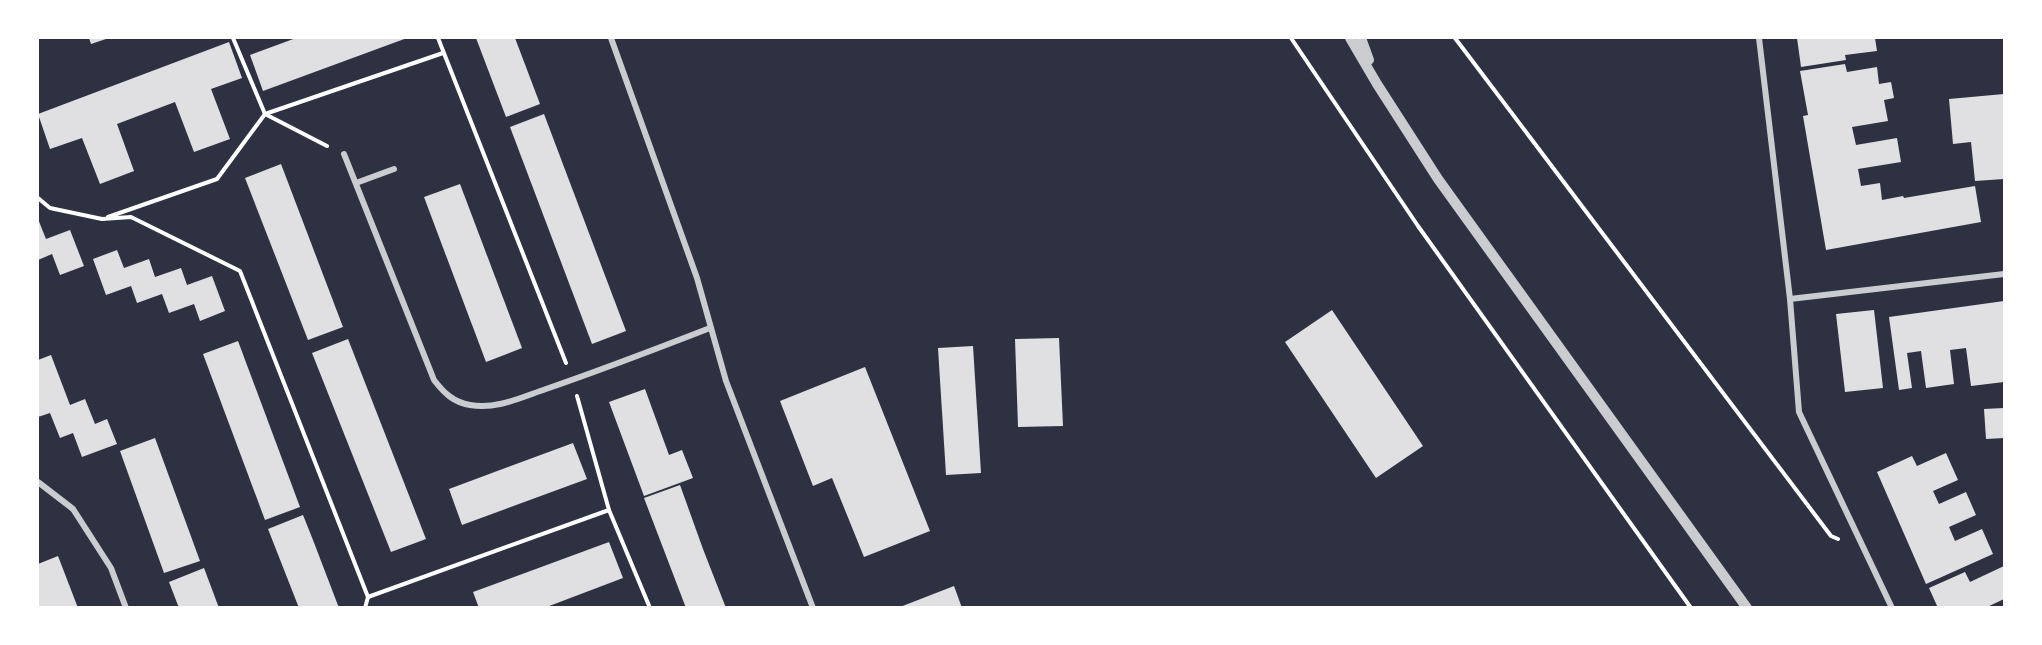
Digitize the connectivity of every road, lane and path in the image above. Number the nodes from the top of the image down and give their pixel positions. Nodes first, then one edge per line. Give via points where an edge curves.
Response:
1 (233, 38) edge
2 (438, 38) edge
3 (610, 38) edge
4 (1291, 38) edge
5 (1350, 38) edge
6 (1361, 38) edge
7 (1455, 38) edge
8 (1759, 38) edge
9 (443, 53) junction
10 (1377, 84) junction
11 (265, 114) junction
12 (344, 154) joint
13 (394, 169) dead end
14 (356, 183) junction
15 (38, 198) edge
16 (102, 219) junction
17 (2004, 274) edge
18 (1790, 299) junction
19 (710, 328) junction
20 (572, 380) junction
21 (38, 482) edge
22 (609, 510) junction
23 (1867, 554) junction
24 (368, 597) junction
25 (126, 608) edge
26 (365, 608) edge
27 (650, 608) edge
28 (813, 608) edge
29 (1691, 608) edge
30 (1747, 608) edge
31 (1892, 608) edge

1 - 11 path
2 - 9 path
3 - 19 street via 697,278
4 - 29 path via 1418,226
5 - 10 street
6 - 10 street
7 - 23 path via 1831,536
8 - 18 street
9 - 11 path
9 - 20 path
10 - 30 street via 1438,179
11 - 12 path
11 - 16 path via 217,179
12 - 14 street
13 - 14 street
14 - 20 street via 434,380 447,396 465,404 486,406
15 - 16 path via 50,208
16 - 24 path via 131,217 240,271
17 - 18 street
18 - 23 street via 1799,412
19 - 20 street
19 - 28 street via 726,381
20 - 22 path
21 - 25 street via 73,509 111,568
22 - 24 path
22 - 27 path
23 - 31 street
24 - 26 path

